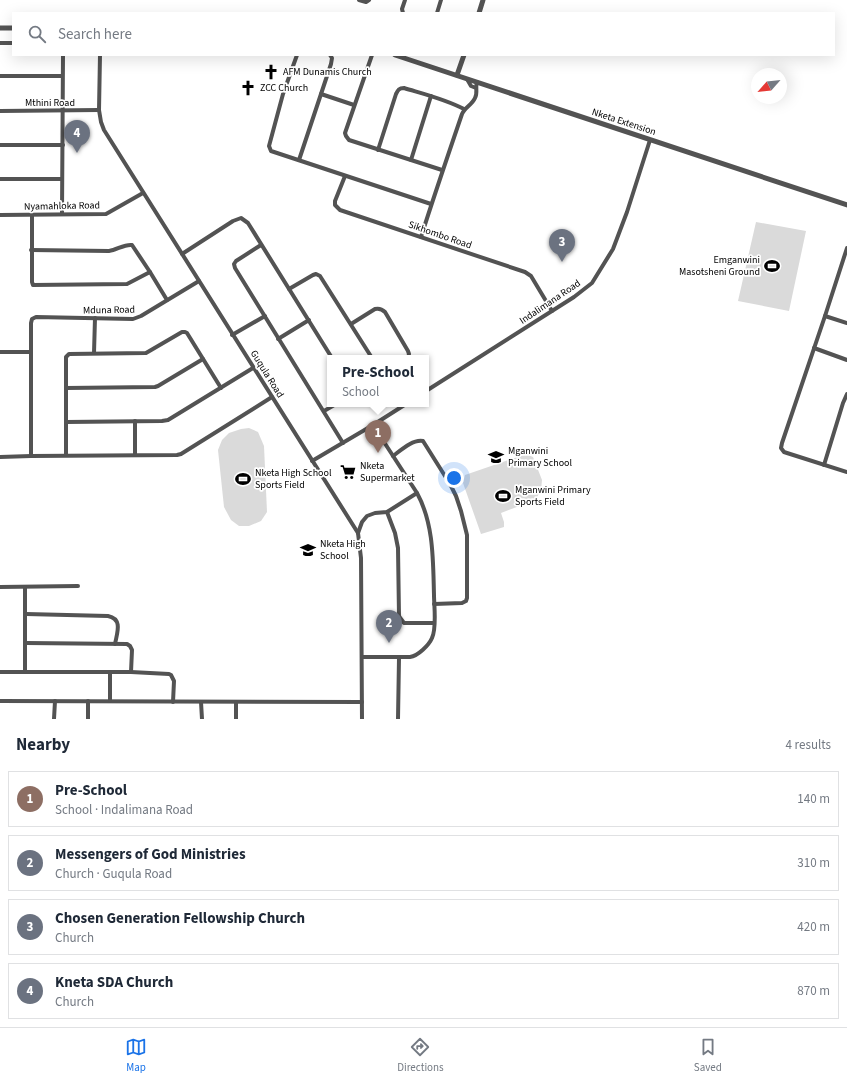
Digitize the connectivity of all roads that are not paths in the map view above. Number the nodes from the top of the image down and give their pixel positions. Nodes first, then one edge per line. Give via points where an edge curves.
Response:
1 (359, 0) edge
2 (369, 0) edge
3 (405, 0) edge
4 (441, 0) edge
5 (483, 0) edge
6 (403, 12) edge
7 (437, 12) edge
8 (479, 12) edge
9 (0, 28) edge
10 (12, 28) edge
11 (0, 43) edge
12 (12, 43) edge
13 (63, 56) edge
14 (100, 56) edge
15 (297, 56) edge
16 (331, 56) edge
17 (372, 56) edge
18 (398, 56) edge
19 (464, 56) edge
20 (457, 75) junction
21 (0, 76) edge
22 (62, 76) junction
23 (476, 85) junction
24 (321, 94) junction
25 (431, 96) junction
26 (354, 105) junction
27 (100, 110) junction
28 (464, 110) junction
29 (0, 111) edge
30 (63, 111) junction
31 (650, 140) junction
32 (0, 145) edge
33 (63, 145) junction
34 (378, 150) junction
35 (299, 160) junction
36 (411, 160) junction
37 (442, 170) junction
38 (345, 176) junction
39 (0, 179) edge
40 (62, 179) junction
41 (143, 193) junction
42 (431, 204) junction
43 (847, 205) edge
44 (32, 214) junction
45 (62, 214) junction
46 (0, 215) edge
47 (421, 237) junction
48 (261, 245) junction
49 (847, 248) edge
50 (31, 250) junction
51 (182, 254) junction
52 (150, 272) junction
53 (199, 281) junction
54 (289, 289) junction
55 (167, 300) junction
56 (552, 311) junction
57 (264, 316) junction
58 (825, 316) junction
59 (94, 318) junction
60 (309, 320) junction
61 (847, 323) edge
62 (351, 324) junction
63 (232, 335) junction
64 (278, 339) junction
65 (814, 348) junction
66 (0, 352) edge
67 (31, 352) junction
68 (94, 353) junction
69 (330, 355) edge
70 (370, 355) edge
71 (409, 355) edge
72 (203, 359) junction
73 (847, 360) edge
74 (253, 368) junction
75 (66, 388) junction
76 (221, 388) junction
77 (429, 389) edge
78 (847, 394) edge
79 (272, 397) junction
80 (331, 407) edge
81 (399, 407) edge
82 (324, 411) junction
83 (136, 421) junction
84 (66, 422) junction
85 (373, 426) junction
86 (343, 443) junction
87 (66, 455) junction
88 (136, 455) junction
89 (31, 456) junction
90 (393, 456) junction
91 (0, 457) edge
92 (312, 461) junction
93 (824, 465) junction
94 (847, 472) edge
95 (417, 493) junction
96 (387, 512) junction
97 (358, 533) junction
98 (0, 586) edge
99 (78, 586) dead end
100 (26, 587) junction
101 (434, 604) junction
102 (26, 614) junction
103 (434, 623) junction
104 (26, 643) junction
105 (115, 644) junction
106 (362, 657) junction
107 (399, 658) junction
108 (0, 672) edge
109 (25, 672) junction
110 (110, 672) junction
111 (131, 672) junction
112 (0, 701) edge
113 (55, 701) junction
114 (88, 701) junction
115 (110, 701) junction
116 (173, 702) junction
117 (201, 702) junction
118 (236, 702) junction
119 (362, 702) junction
120 (54, 719) edge
121 (88, 719) edge
122 (202, 719) edge
123 (236, 719) edge
124 (362, 719) edge
125 (398, 719) edge

1 - 2 street
3 - 6 street
4 - 7 street
5 - 8 street
9 - 10 street
11 - 12 street
13 - 22 street
14 - 27 street, Guqula Road
15 - 35 street via 269,146 272,152
16 - 24 street via 331,64
17 - 26 street
18 - 20 street, Nketa Extension
19 - 20 street
20 - 23 street, Nketa Extension via 467,78
21 - 22 street
22 - 30 street
23 - 28 street via 475,99
23 - 31 street, Nketa Extension
24 - 26 street
24 - 35 street
25 - 28 street
25 - 34 street via 404,88 398,90
25 - 36 street
26 - 34 street via 346,136 349,140
27 - 30 street, Mthini Road
27 - 41 street, Guqula Road via 104,130
28 - 37 street
29 - 30 street, Mthini Road
30 - 33 street
31 - 43 street, Nketa Extension
31 - 56 street, Indalimana Road via 620,232 608,258 592,283
32 - 33 street
33 - 40 street
34 - 36 street
35 - 38 street
36 - 37 street
37 - 42 street
38 - 42 street
38 - 47 street, Sikhombo Road via 335,205 340,210
39 - 40 street
40 - 45 street
41 - 45 street, Nyamahloka Road via 106,214
41 - 51 street, Guqula Road
42 - 47 street
44 - 45 street, Nyamahloka Road
44 - 46 street, Nyamahloka Road
44 - 50 street
47 - 56 street, Sikhombo Road via 529,274
48 - 51 street via 241,218
48 - 54 street
48 - 57 street via 237,260 234,266
49 - 58 street
50 - 52 street via 109,250 130,244 134,246
50 - 52 street via 34,285 127,284
51 - 53 street, Guqula Road
52 - 55 street
53 - 55 street, Mduna Road
53 - 63 street, Guqula Road
54 - 60 street
54 - 62 street via 318,274
55 - 59 street, Mduna Road via 134,319
56 - 77 street, Indalimana Road
57 - 63 street
57 - 64 street
58 - 61 street
58 - 65 street
59 - 67 street, Mduna Road via 32,319
59 - 68 street
60 - 64 street
60 - 69 street
62 - 70 street
62 - 71 street via 379,308 385,312
63 - 74 street, Guqula Road
64 - 82 street
65 - 73 street
65 - 93 street via 781,448 784,452
66 - 67 street
67 - 89 street
68 - 72 street via 146,353 184,332
68 - 75 street via 70,353 66,357
72 - 75 street via 155,387
72 - 76 street
74 - 76 street
74 - 79 street, Guqula Road
75 - 84 street
76 - 83 street via 168,420
78 - 93 street
79 - 88 street via 181,454
79 - 92 street, Guqula Road
80 - 82 street
81 - 85 street
82 - 86 street
83 - 84 street
83 - 88 street
84 - 87 street
85 - 86 street
85 - 90 street
86 - 92 street
87 - 88 street
87 - 89 street
89 - 91 street
90 - 95 street
90 - 101 street via 415,441 423,442 453,489 461,511 467,535 467,598 462,603
92 - 97 street, Guqula Road
93 - 94 street
95 - 96 street
95 - 101 street via 423,505 430,534
96 - 97 street via 367,516
96 - 103 street via 398,548 400,618 404,623
97 - 106 street, Guqula Road via 362,558
98 - 100 street
99 - 100 street
100 - 102 street
101 - 103 street
102 - 104 street
102 - 105 street via 112,617 118,627
103 - 107 street via 432,639 420,652 413,657
104 - 105 street
104 - 109 street
105 - 111 street via 127,644 132,648
106 - 107 street
106 - 119 street, Guqula Road
107 - 125 street
108 - 109 street
109 - 110 street
110 - 111 street
110 - 115 street
111 - 116 street via 171,675 174,681
112 - 113 street
113 - 114 street
113 - 120 street
114 - 115 street
114 - 121 street
115 - 116 street
116 - 117 street
117 - 118 street
117 - 122 street
118 - 119 street
118 - 123 street
119 - 124 street, Guqula Road

